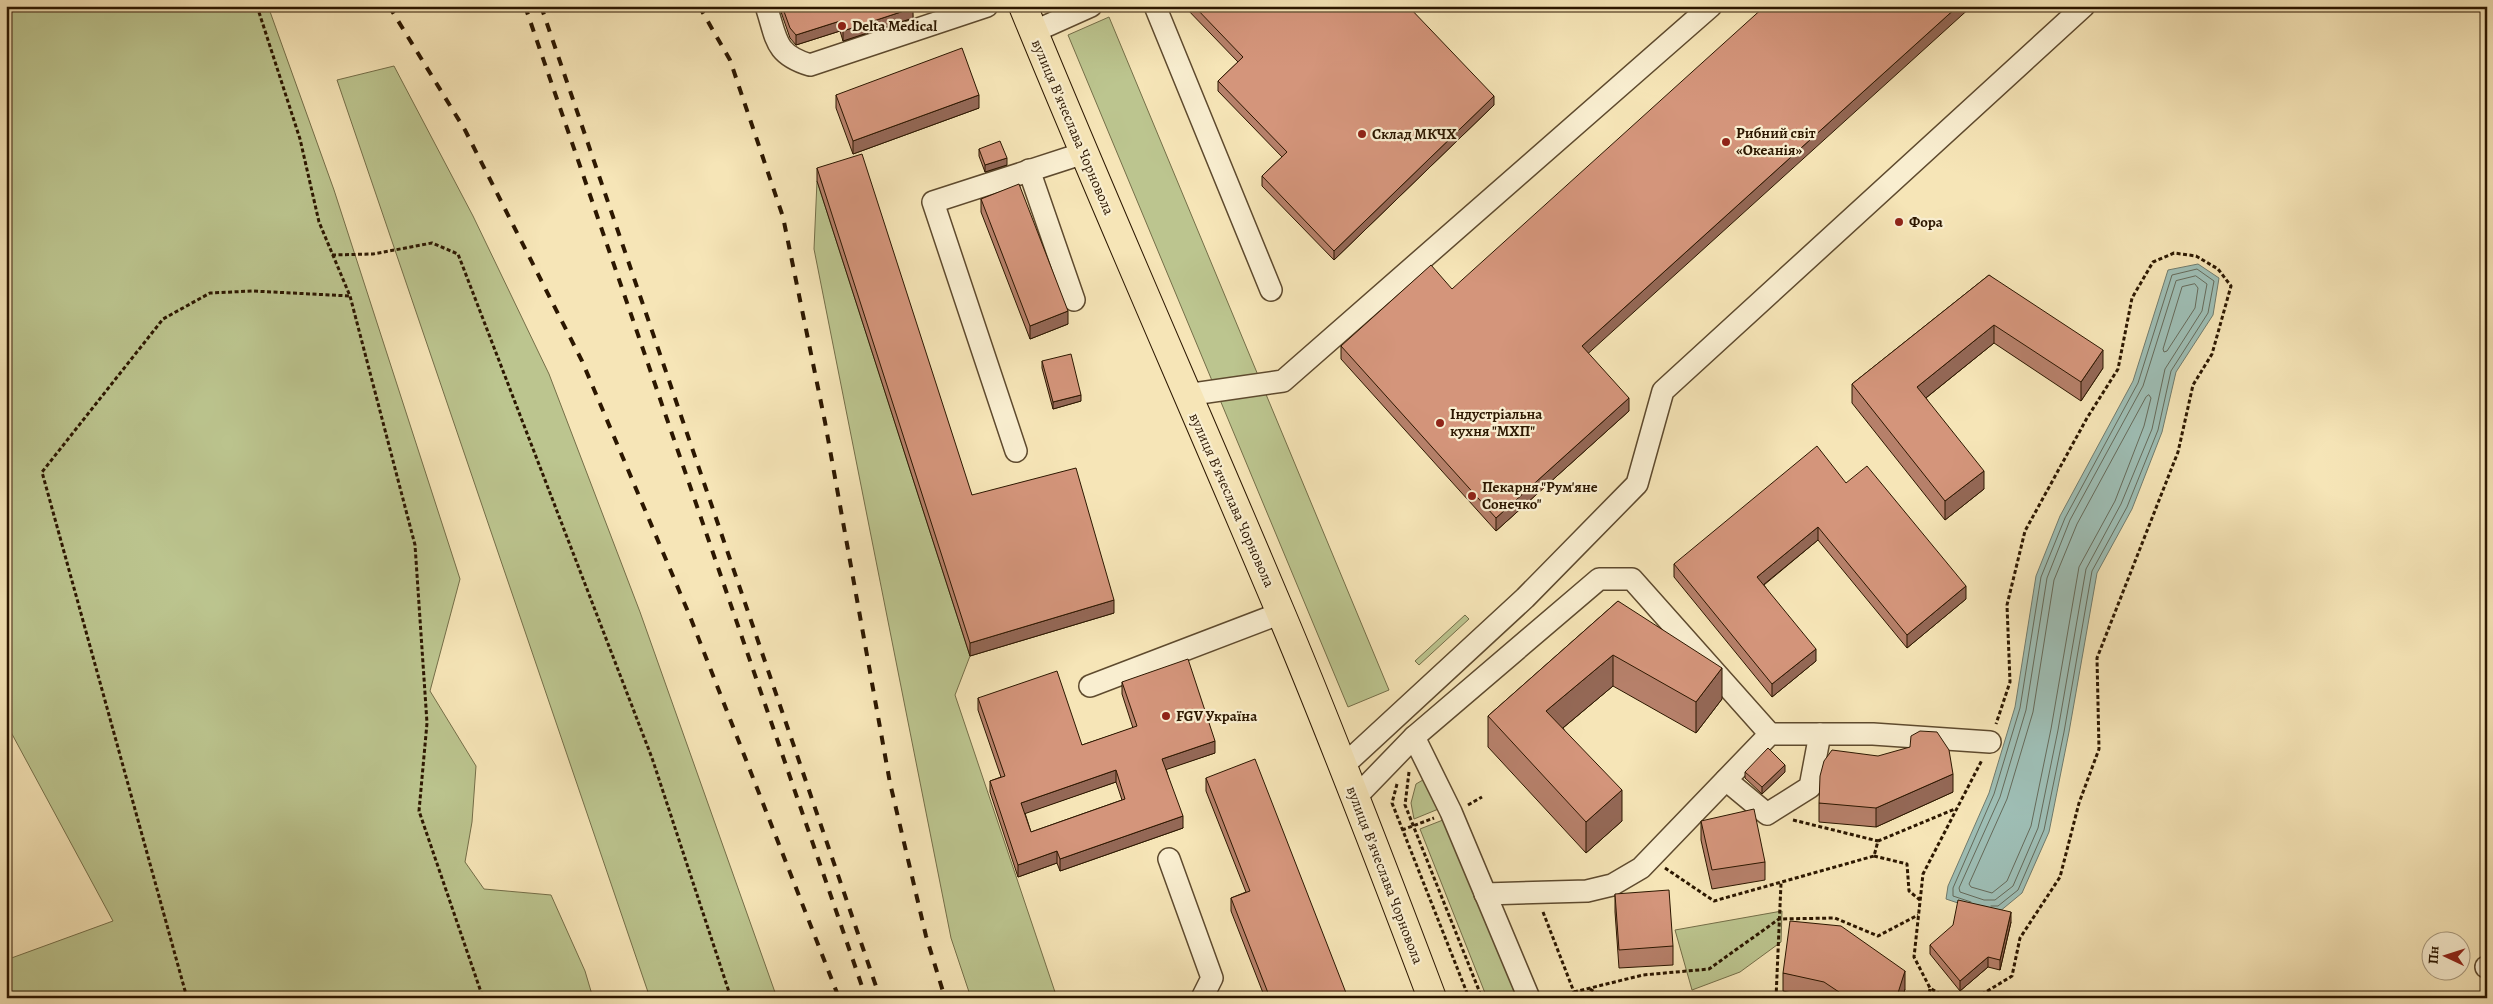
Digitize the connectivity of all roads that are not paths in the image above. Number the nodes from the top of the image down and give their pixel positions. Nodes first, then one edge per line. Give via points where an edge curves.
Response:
1 (766, 6) edge
2 (987, 6) edge
3 (1023, 6) edge
4 (1091, 6) edge
5 (1156, 6) edge
6 (1711, 6) edge
7 (2084, 6) edge
8 (1033, 32) junction
9 (1084, 153) junction
10 (1029, 170) junction
11 (1272, 290) dead end
12 (1074, 300) dead end
13 (1186, 395) junction
14 (1016, 451) dead end
15 (1281, 613) junction
16 (1090, 686) dead end
17 (1770, 734) junction
18 (1820, 734) junction
19 (1414, 737) junction
20 (1990, 742) road end
21 (1343, 766) junction
22 (1726, 780) junction
23 (1356, 797) junction
24 (1169, 859) dead end
25 (1485, 894) junction
26 (1202, 998) edge
27 (1432, 998) edge
28 (1529, 998) edge

1 - 2 lane via 781,50 793,60 810,65
3 - 8 main road, вулиця Вʼячеслава Чорновола
4 - 8 lane
5 - 11 lane
6 - 13 lane via 1283,381
7 - 21 lane via 1663,390 1637,484 1525,598
8 - 9 main road, вулиця Вʼячеслава Чорновола
9 - 10 lane
9 - 13 main road, вулиця Вʼячеслава Чорновола
10 - 12 lane
10 - 14 lane via 933,202
13 - 15 main road, вулиця Вʼячеслава Чорновола
15 - 16 lane
15 - 21 main road, вулиця Вʼячеслава Чорновола
17 - 18 lane
17 - 19 lane via 1632,579 1600,579
17 - 22 lane
18 - 20 lane
18 - 22 lane via 1810,787 1767,814
19 - 23 lane
19 - 25 lane via 1451,812
21 - 23 main road, вулиця Вʼячеслава Чорновола
22 - 25 lane via 1641,868 1612,884 1587,891
23 - 27 main road, вулиця Вʼячеслава Чорновола
24 - 26 lane via 1212,978
25 - 28 lane

